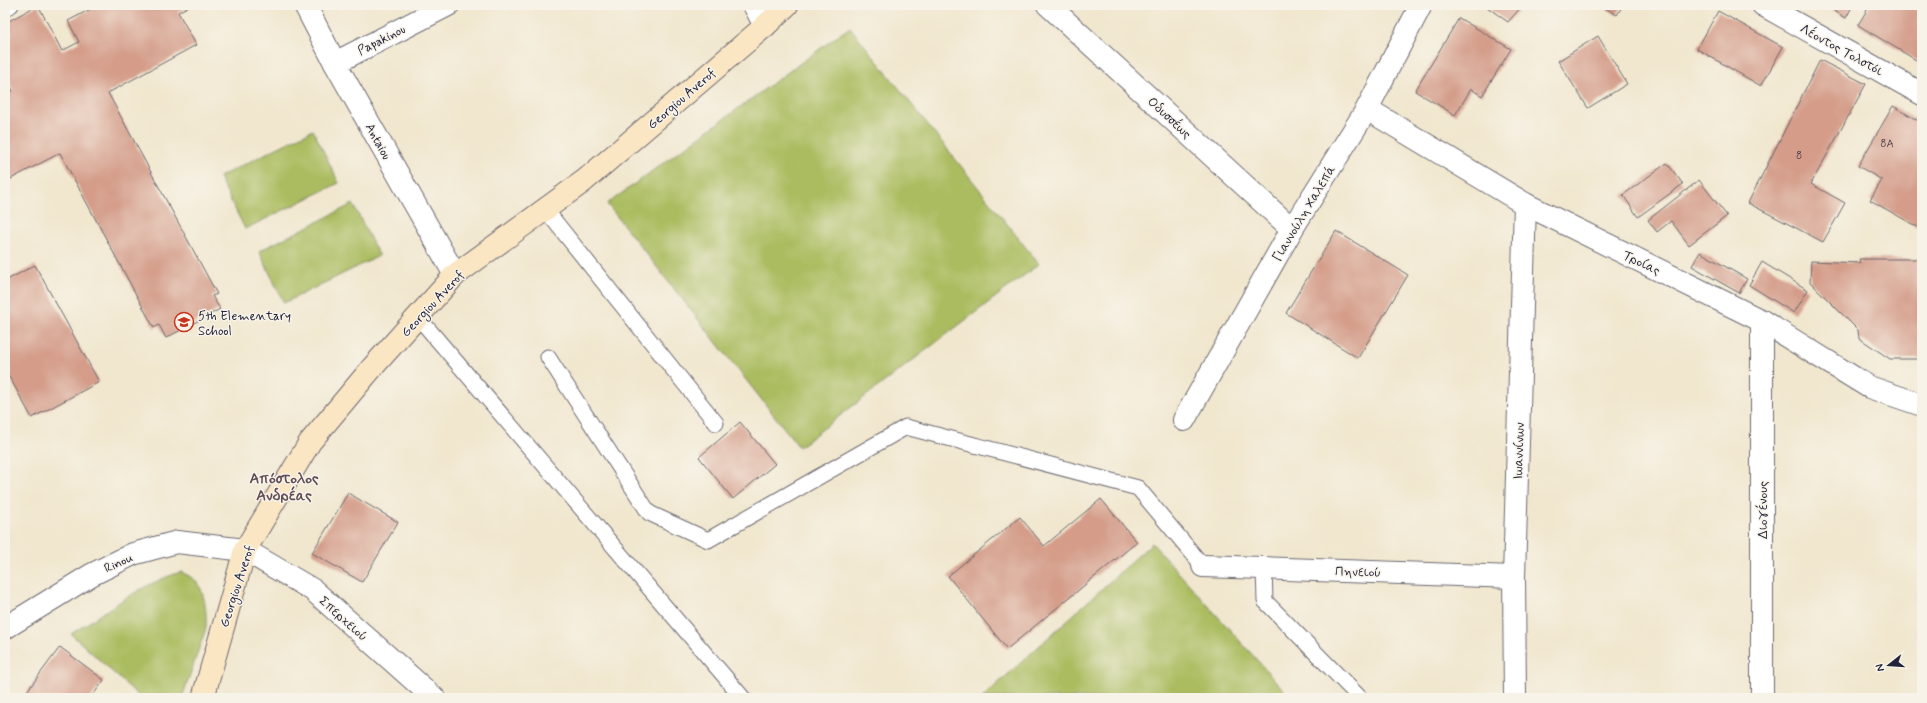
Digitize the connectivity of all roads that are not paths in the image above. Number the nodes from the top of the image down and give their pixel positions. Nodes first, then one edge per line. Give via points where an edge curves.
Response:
1 (11, 5) edge
2 (305, 5) edge
3 (448, 5) edge
4 (754, 5) edge
5 (787, 5) edge
6 (1048, 5) edge
7 (1421, 5) edge
8 (1763, 5) edge
9 (5, 9) edge
10 (765, 26) junction
11 (335, 63) junction
12 (1922, 94) edge
13 (1367, 109) junction
14 (1525, 204) junction
15 (545, 209) junction
16 (1292, 229) junction
17 (455, 275) junction
18 (418, 317) junction
19 (1762, 322) junction
20 (548, 357) dead end
21 (1922, 405) edge
22 (1184, 420) dead end
23 (716, 423) dead end
24 (245, 550) junction
25 (1203, 566) joint
26 (1264, 568) junction
27 (1514, 577) junction
28 (5, 628) edge
29 (203, 698) edge
30 (434, 698) edge
31 (743, 698) edge
32 (1360, 698) edge
33 (1514, 698) edge
34 (1762, 698) edge

1 - 9 lane
2 - 11 street, Antaiou
3 - 11 street, Papakinou
4 - 10 street
5 - 10 street, Georgiou Averof
6 - 16 street, Οδυσσέως
7 - 13 street, Γιαννούλη Χαλεπά
8 - 12 street, Λέοντος Τολστόι
10 - 15 street, Georgiou Averof via 584,181
11 - 17 street, Antaiou
13 - 14 street, Τροίας
13 - 16 street, Γιαννούλη Χαλεπά
14 - 19 street, Τροίας
14 - 27 street, Ιωαννίνων
15 - 17 street, Georgiou Averof
15 - 23 lane
16 - 22 street, Γιαννούλη Χαλεπά
17 - 18 street, Georgiou Averof
18 - 24 street, Georgiou Averof via 310,442
18 - 31 lane
19 - 21 street, Τροίας via 1869,388
19 - 34 street, Διογένους
20 - 25 lane via 649,513 708,540 906,427 1138,488
24 - 28 street, Rinou via 177,542 132,554 91,575
24 - 29 street, Georgiou Averof
24 - 30 street, Σπερχειού via 314,590
25 - 26 street, Πηνειού
26 - 27 street, Πηνειού
26 - 32 lane via 1265,602
27 - 33 street, Ιωαννίνων

